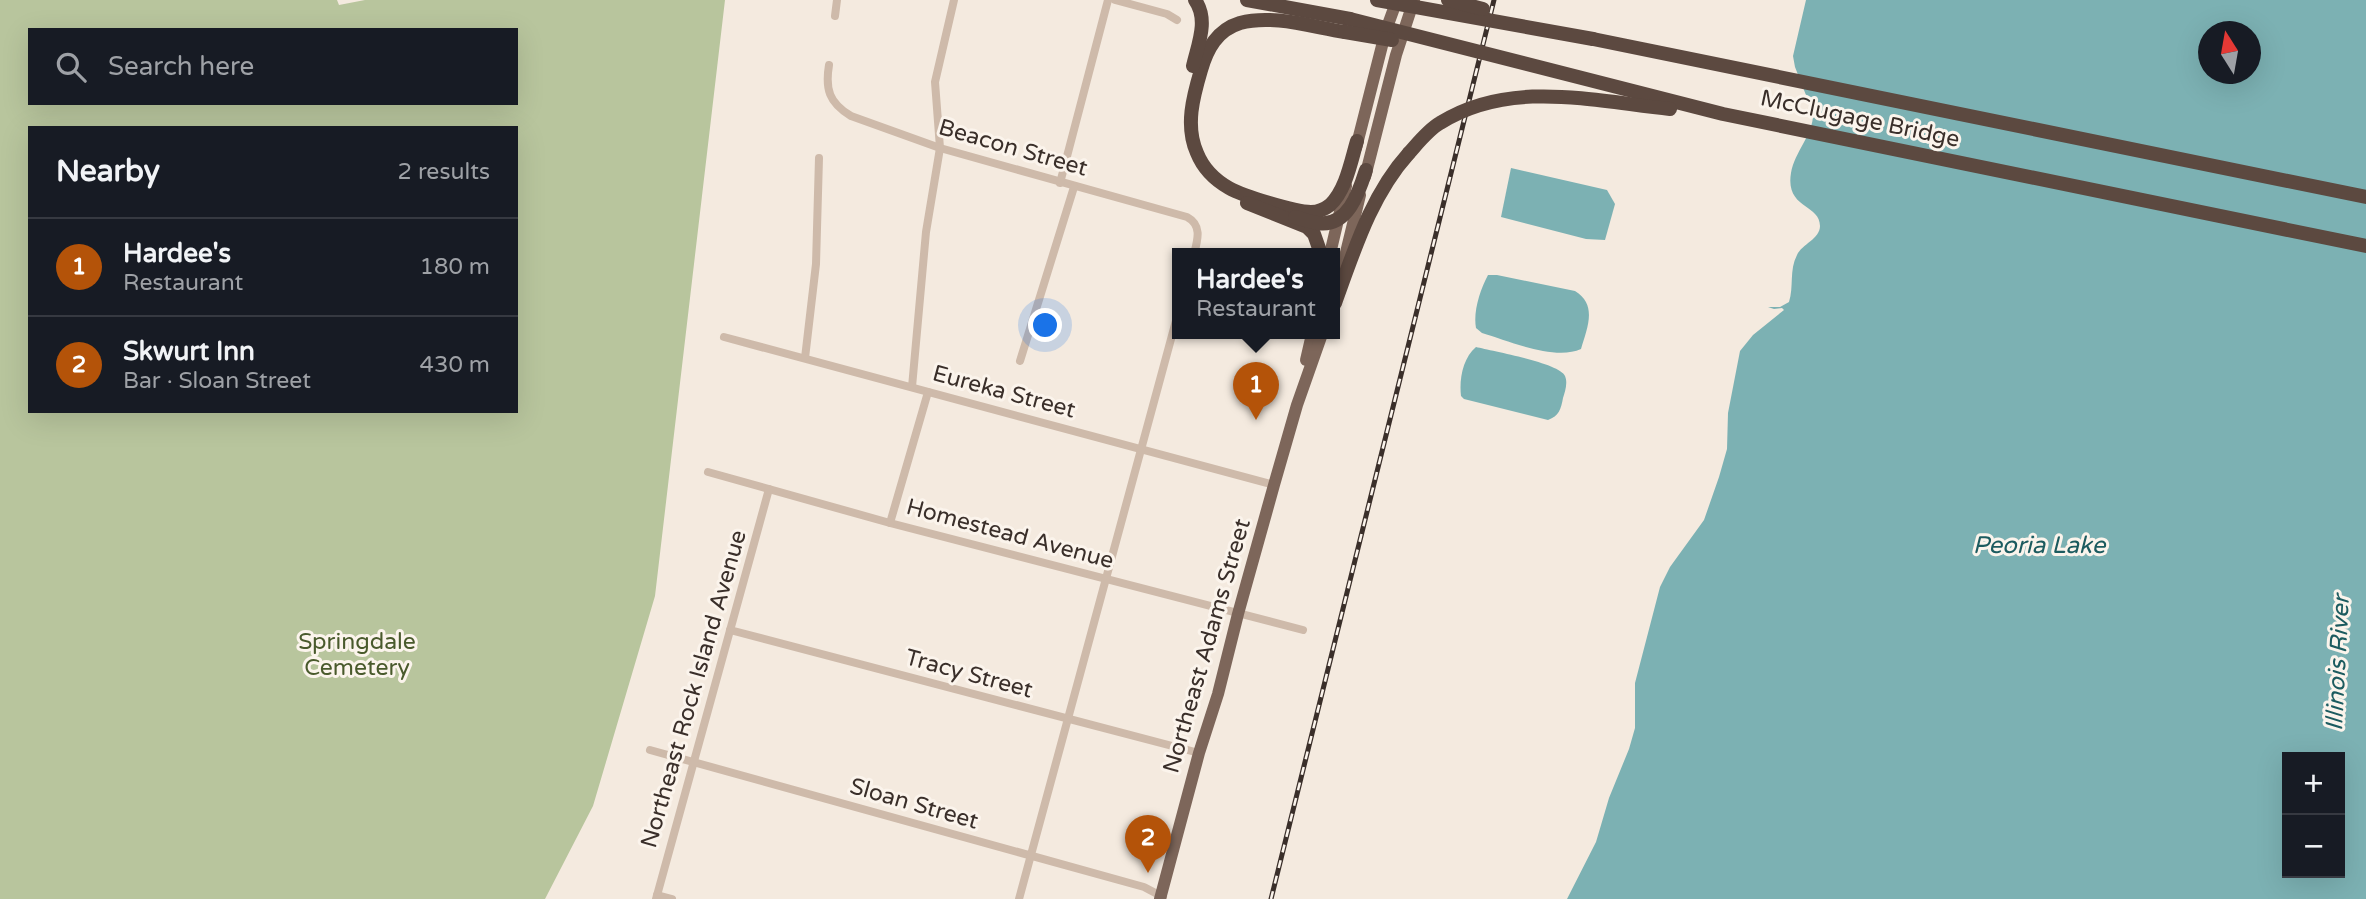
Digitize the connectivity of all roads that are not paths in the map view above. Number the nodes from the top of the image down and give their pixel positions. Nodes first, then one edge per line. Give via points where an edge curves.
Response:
1 (836, 0) edge
2 (954, 0) edge
3 (1108, 0) edge
4 (1115, 0) edge
5 (1195, 0) edge
6 (1247, 0) edge
7 (1377, 0) edge
8 (1397, 0) edge
9 (1414, 0) edge
10 (1448, 0) edge
11 (835, 16) dead end
12 (1177, 20) dead end
13 (1347, 26) junction
14 (1593, 39) junction
15 (829, 65) dead end
16 (1723, 114) junction
17 (1357, 141) junction
18 (940, 148) junction
19 (819, 158) dead end
20 (1366, 170) junction
21 (1060, 183) junction
22 (1074, 187) junction
23 (2366, 197) edge
24 (1242, 201) junction
25 (1338, 220) junction
26 (2366, 246) edge
27 (1195, 248) edge
28 (1319, 248) edge
29 (1331, 248) edge
30 (1340, 276) edge
31 (1340, 289) edge
32 (1172, 336) edge
33 (724, 337) dead end
34 (1311, 339) edge
35 (1320, 339) edge
36 (805, 358) junction
37 (1020, 361) dead end
38 (912, 387) junction
39 (928, 392) junction
40 (1297, 405) junction
41 (1142, 449) junction
42 (708, 472) dead end
43 (1274, 485) junction
44 (769, 489) junction
45 (890, 523) junction
46 (1107, 580) junction
47 (1238, 614) junction
48 (730, 630) junction
49 (1303, 630) dead end
50 (1068, 720) junction
51 (650, 750) dead end
52 (1199, 753) junction
53 (692, 762) junction
54 (1030, 857) junction
55 (656, 897) edge
56 (1162, 898) edge
57 (672, 899) edge
58 (1018, 899) edge

1 - 11 street
2 - 18 street via 936,82
3 - 21 street
4 - 12 street
5 - 24 highway via 1203,25 1182,114 1186,147 1196,169 1211,185
6 - 13 highway
7 - 14 highway, bridge
8 - 17 main road
9 - 20 main road
10 - 14 highway, bridge
13 - 16 highway, McClugage Bridge, bridge
13 - 17 highway via 1265,20 1240,23 1221,33 1206,53 1191,132 1197,154 1219,181 1234,190 1309,212 1324,209 1333,201
14 - 23 highway, McClugage Bridge
15 - 18 street, Beacon Street via 829,96 839,108
16 - 26 highway, McClugage Bridge, bridge
16 - 31 highway, bridge via 1567,97 1513,97 1440,123 1396,168 1375,203
17 - 25 main road
18 - 21 street, Beacon Street
18 - 38 street via 926,232
19 - 36 street via 817,255
20 - 25 highway via 1357,197
20 - 30 main road
21 - 22 street, Beacon Street
22 - 27 street, Beacon Street via 1187,217 1195,222
22 - 37 street
24 - 25 highway via 1318,224
24 - 28 highway via 1307,228
25 - 29 main road
32 - 41 street
33 - 36 street, Eureka Street
34 - 40 main road, Northeast Adams Street
35 - 40 main road, Northeast Adams Street
36 - 38 street, Eureka Street
38 - 39 street, Eureka Street
39 - 41 street, Eureka Street
39 - 45 street
40 - 43 main road, Northeast Adams Street
41 - 43 street, Eureka Street
41 - 46 street
42 - 44 street, Homestead Avenue
43 - 47 main road, Northeast Adams Street
44 - 45 street, Homestead Avenue
44 - 48 street, Northeast Rock Island Avenue
45 - 46 street, Homestead Avenue
46 - 47 street, Homestead Avenue
46 - 50 street
47 - 49 street, Homestead Avenue
47 - 52 main road, Northeast Adams Street
48 - 50 street, Tracy Street
48 - 53 street, Northeast Rock Island Avenue
50 - 52 street, Tracy Street
50 - 54 street
51 - 53 street, Sloan Street
52 - 56 main road, Northeast Adams Street
53 - 54 street, Sloan Street
53 - 55 street, Northeast Rock Island Avenue
54 - 56 street, Sloan Street via 1144,887
54 - 58 street
55 - 57 street

